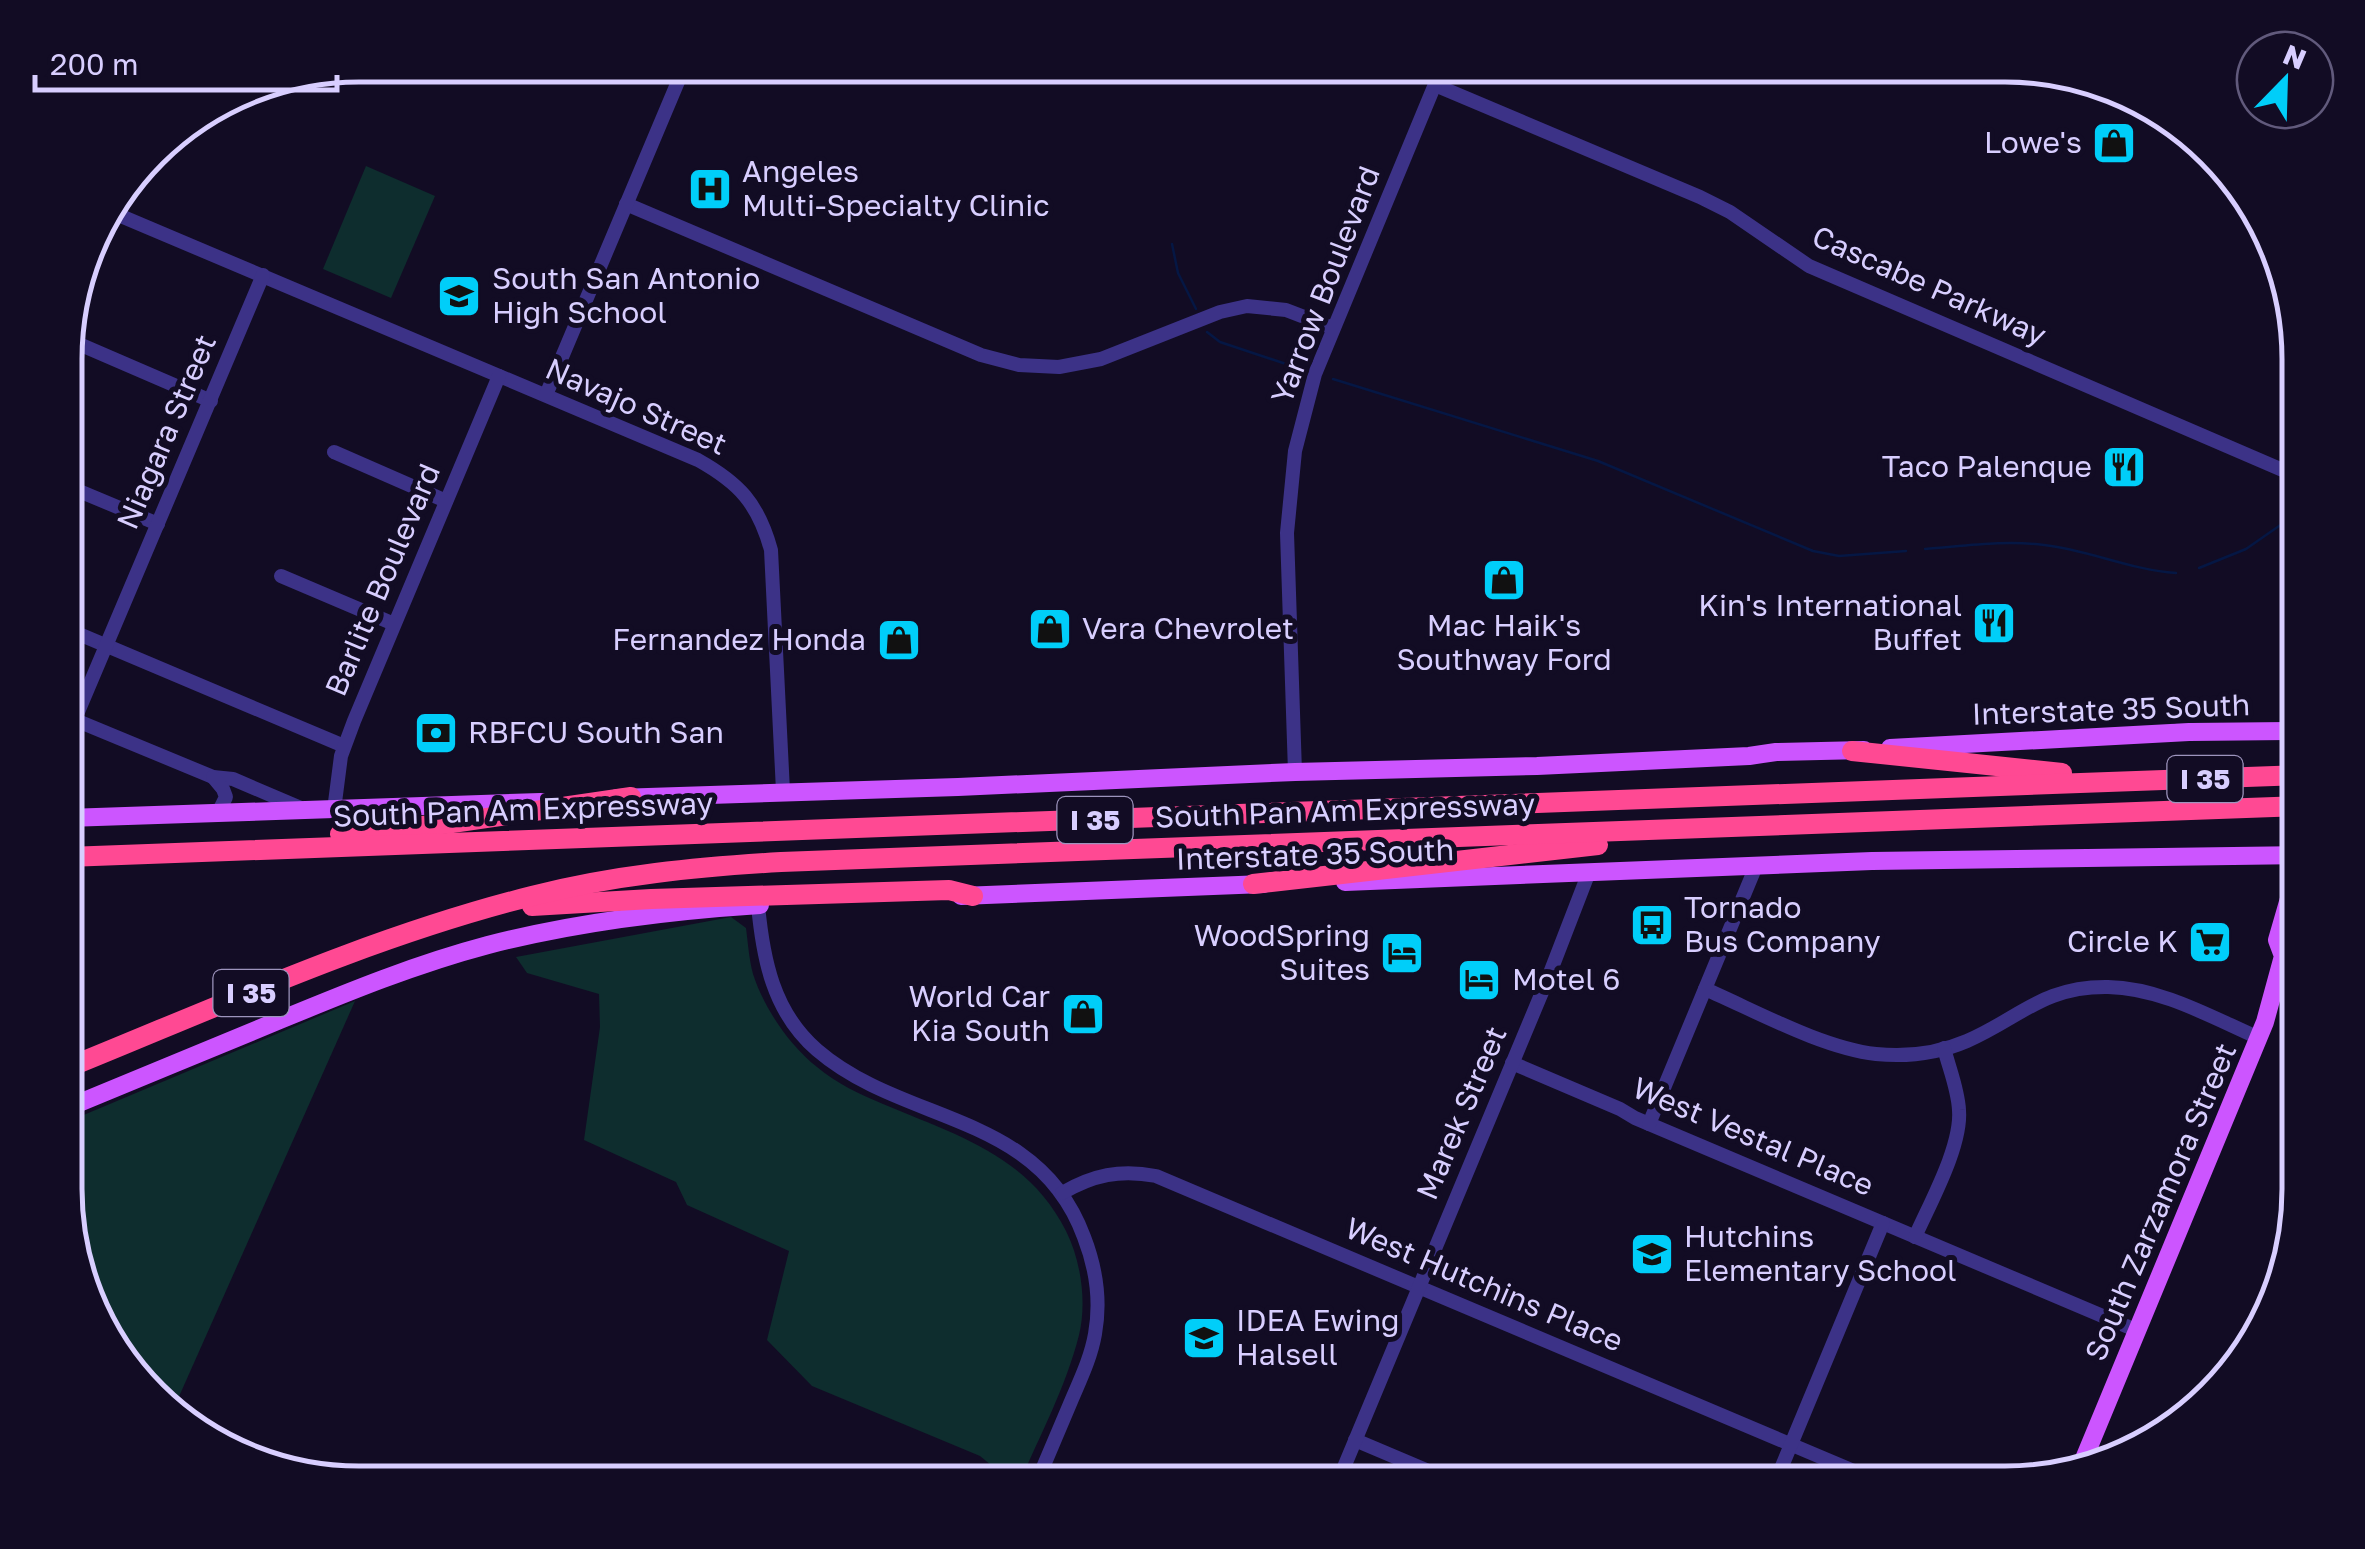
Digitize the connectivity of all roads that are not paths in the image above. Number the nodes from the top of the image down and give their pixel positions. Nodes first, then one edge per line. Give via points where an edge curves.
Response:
1 (677, 83) edge
2 (1435, 84) joint
3 (626, 204) junction
4 (123, 217) edge
5 (263, 276) junction
6 (1333, 328) junction
7 (84, 347) edge
8 (499, 376) junction
9 (546, 396) junction
10 (211, 400) junction
11 (334, 452) dead end
12 (2282, 469) edge
13 (83, 492) edge
14 (446, 501) junction
15 (158, 524) junction
16 (281, 576) dead end
17 (394, 624) junction
18 (83, 636) edge
19 (106, 646) junction
20 (83, 693) edge
21 (83, 723) edge
22 (2282, 731) edge
23 (344, 746) junction
24 (1852, 750) junction
25 (1295, 772) junction
26 (2282, 776) edge
27 (212, 778) junction
28 (2123, 782) junction
29 (784, 791) junction
30 (631, 797) junction
31 (2282, 806) edge
32 (306, 810) junction
33 (334, 810) junction
34 (218, 812) junction
35 (83, 817) edge
36 (1836, 824) junction
37 (216, 852) junction
38 (2282, 855) edge
39 (83, 856) edge
40 (2265, 856) junction
41 (1756, 866) junction
42 (1589, 872) junction
43 (2282, 876) edge
44 (1252, 884) junction
45 (973, 896) junction
46 (758, 905) junction
47 (2282, 919) edge
48 (436, 924) junction
49 (2282, 954) edge
50 (2282, 959) edge
51 (1705, 988) junction
52 (2259, 1038) junction
53 (1944, 1048) junction
54 (83, 1062) edge
55 (1512, 1064) junction
56 (83, 1102) edge
57 (1649, 1124) junction
58 (1062, 1194) junction
59 (1883, 1224) junction
60 (1915, 1237) junction
61 (1419, 1287) junction
62 (2138, 1332) junction
63 (1355, 1440) junction
64 (1791, 1445) junction
65 (2086, 1454) edge
66 (1044, 1466) edge
67 (1344, 1466) edge
68 (1416, 1466) edge
69 (1782, 1466) edge
70 (1840, 1466) edge

1 - 3 street
2 - 6 street, Yarrow Boulevard
2 - 12 street, Cascabe Parkway via 1700,197 1809,266
3 - 6 street via 981,355 1019,365 1102,360 1247,306 1286,310
3 - 9 street
4 - 5 street, Navajo Street
5 - 8 street, Navajo Street
5 - 10 street, Niagara Street
6 - 25 street, Yarrow Boulevard via 1305,407 1289,501
7 - 10 street
8 - 9 street, Navajo Street
8 - 14 street, Barlite Boulevard
9 - 29 street, Navajo Street via 698,460 748,498 773,564
10 - 15 street, Niagara Street
11 - 14 street
13 - 15 street
14 - 17 street, Barlite Boulevard
15 - 19 street, Niagara Street
16 - 17 street
17 - 23 street, Barlite Boulevard
18 - 19 street
19 - 20 street, Niagara Street
19 - 23 street
21 - 27 street
22 - 24 main road, Interstate 35 South
23 - 33 street, Barlite Boulevard
24 - 25 main road, Interstate 35 South
24 - 28 highway
25 - 29 main road, Interstate 35 South
26 - 28 highway, South Pan Am Expressway / I 35
27 - 32 street via 233,779
27 - 34 street via 226,797
28 - 37 highway, South Pan Am Expressway / I 35
29 - 30 main road, Interstate 35 South
30 - 33 main road, Interstate 35 South
30 - 37 highway
31 - 36 highway, South Pan Am Expressway / I 35
32 - 33 main road, Interstate 35 South
32 - 34 main road, Interstate 35 South
34 - 35 main road, Interstate 35 South
36 - 44 highway
36 - 48 highway, South Pan Am Expressway / I 35 via 710,866 579,885
37 - 39 highway, South Pan Am Expressway / I 35
38 - 40 main road, Interstate 35 South
40 - 41 main road, Interstate 35 South
40 - 43 main road
41 - 42 main road, Interstate 35 South
41 - 51 street
42 - 44 main road, Interstate 35 South
42 - 55 street, Marek Street
44 - 45 main road, Interstate 35 South
45 - 46 main road, Interstate 35 South
45 - 48 highway via 950,890 543,904
46 - 56 main road, Interstate 35 South via 594,923 471,950 338,996
46 - 58 street via 770,978 815,1048 876,1086 1014,1147
47 - 49 main road, South Zarzamora Street via 2276,940
48 - 54 highway, South Pan Am Expressway / I 35
50 - 52 main road, South Zarzamora Street
51 - 53 street via 1845,1048 1896,1054
51 - 57 street
52 - 53 street via 2152,993 2090,988 2041,1000
52 - 62 main road, South Zarzamora Street
53 - 60 street via 1959,1127
55 - 57 street, West Vestal Place
55 - 61 street, Marek Street
57 - 59 street, West Vestal Place
58 - 61 street, West Hutchins Place via 1095,1177 1156,1176
58 - 66 street via 1090,1252 1095,1333
59 - 60 street, West Vestal Place
59 - 64 street
60 - 62 street, West Vestal Place
61 - 63 street, Marek Street
61 - 64 street, West Hutchins Place
62 - 65 main road, South Zarzamora Street
63 - 67 street, Marek Street
63 - 68 street
64 - 69 street
64 - 70 street, West Hutchins Place

